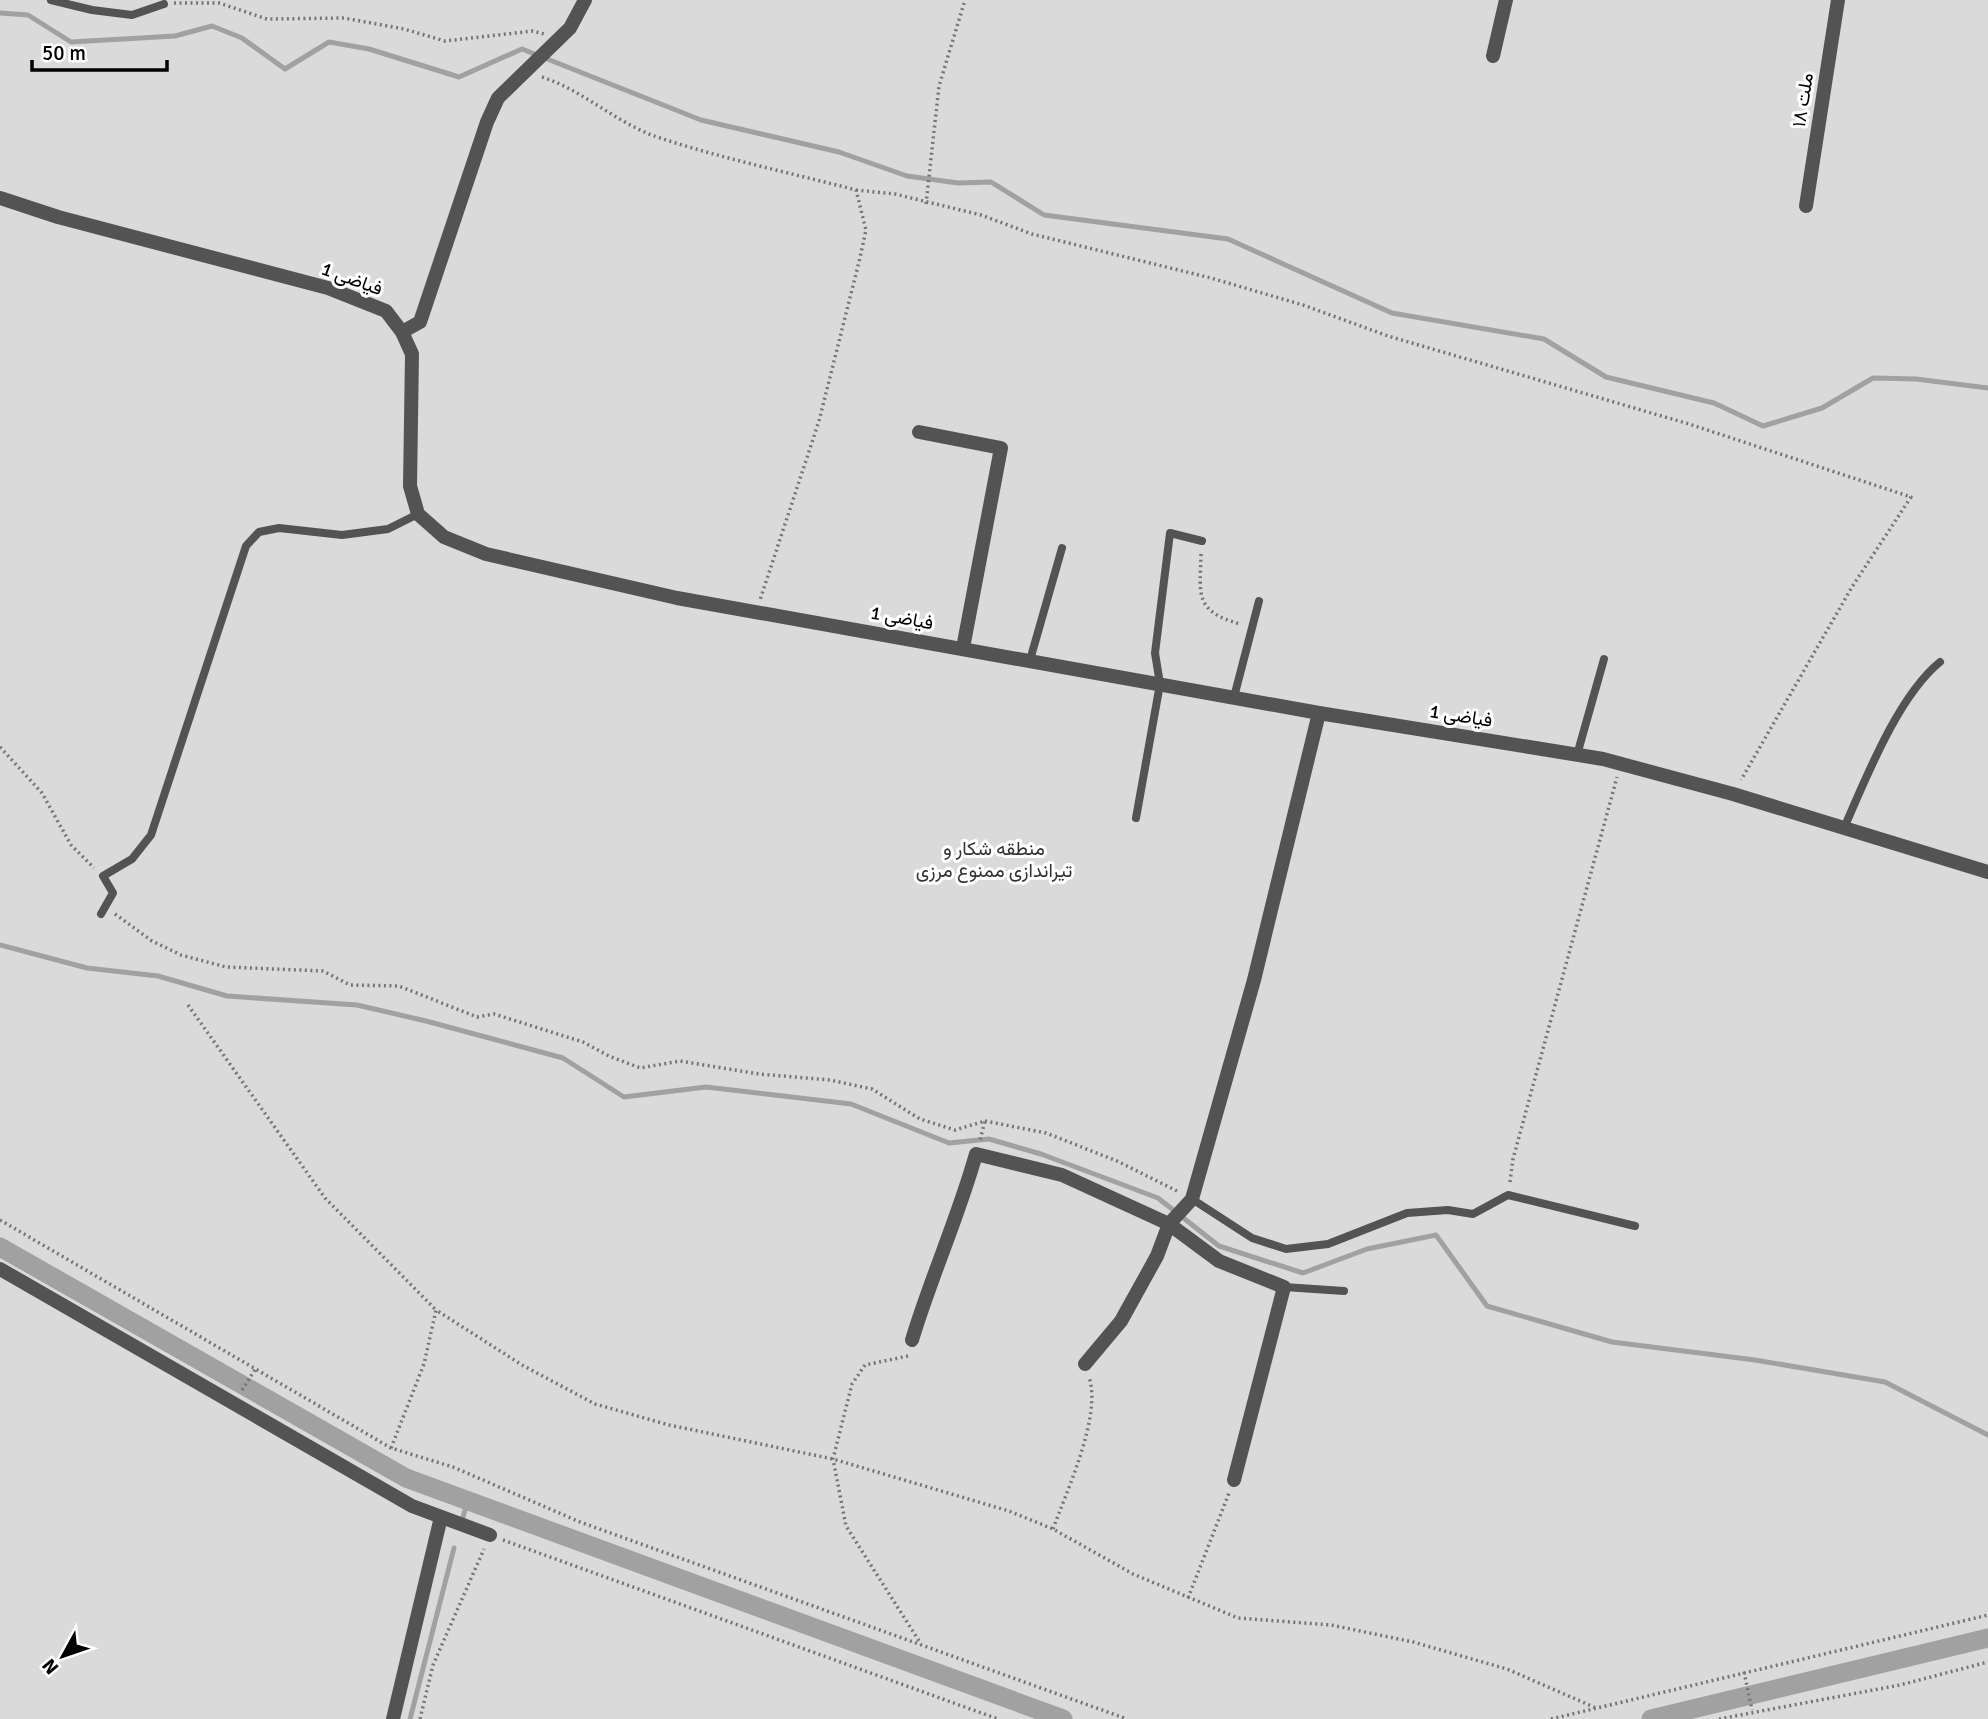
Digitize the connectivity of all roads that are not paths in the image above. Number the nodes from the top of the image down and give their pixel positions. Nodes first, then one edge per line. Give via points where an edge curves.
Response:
1 (51, 0) edge
2 (585, 0) edge
3 (1506, 0) edge
4 (1838, 0) edge
5 (164, 4) road end
6 (1493, 56) dead end
7 (0, 198) edge
8 (1806, 206) dead end
9 (402, 332) junction
10 (919, 432) dead end
11 (418, 513) junction
12 (1202, 541) road end
13 (1062, 548) dead end
14 (1259, 601) dead end
15 (962, 648) junction
16 (1604, 659) dead end
17 (1030, 660) junction
18 (1940, 662) dead end
19 (1160, 684) junction
20 (1234, 697) junction
21 (1319, 713) junction
22 (1577, 755) junction
23 (1136, 818) dead end
24 (1844, 828) junction
25 (1988, 872) edge
26 (103, 910) road end
27 (1189, 1202) junction
28 (1171, 1222) junction
29 (1635, 1226) dead end
30 (0, 1269) edge
31 (1284, 1287) junction
32 (1343, 1292) dead end
33 (912, 1340) road end
34 (1085, 1364) road end
35 (1234, 1480) road end
36 (441, 1517) junction
37 (490, 1535) road end
38 (393, 1719) edge

1 - 5 lane via 132,15
2 - 9 street via 570,29 499,99 487,122 420,322
3 - 6 street
4 - 8 street, ملت ۱۸
7 - 9 street, فیاضی 1 via 328,288 386,311
9 - 11 street, فیاضی 1 via 412,354 410,486
10 - 15 street via 1002,448
11 - 15 street, فیاضی 1 via 444,537 486,554 677,598
11 - 26 lane via 388,529 342,536 279,528 259,532 246,546 151,835 132,859 103,876 113,893
12 - 19 lane via 1170,533 1155,653
13 - 17 lane
14 - 20 lane
15 - 17 street, فیاضی 1
16 - 22 lane
17 - 19 street, فیاضی 1
18 - 24 lane via 1922,677 1874,760
19 - 20 street, فیاضی 1
19 - 23 lane
20 - 21 street, فیاضی 1
21 - 22 street, فیاضی 1
21 - 27 street via 1254,980
22 - 24 street, فیاضی 1 via 1733,794
24 - 25 street, فیاضی 1
27 - 28 street
27 - 29 lane via 1252,1238 1286,1249 1328,1244 1407,1213 1448,1210 1473,1214 1508,1195
28 - 31 street via 1219,1261
28 - 33 street via 1062,1175 976,1154
28 - 34 street via 1121,1321
30 - 36 street via 329,1461 411,1506
31 - 32 lane
31 - 35 street
36 - 37 street
36 - 38 street

